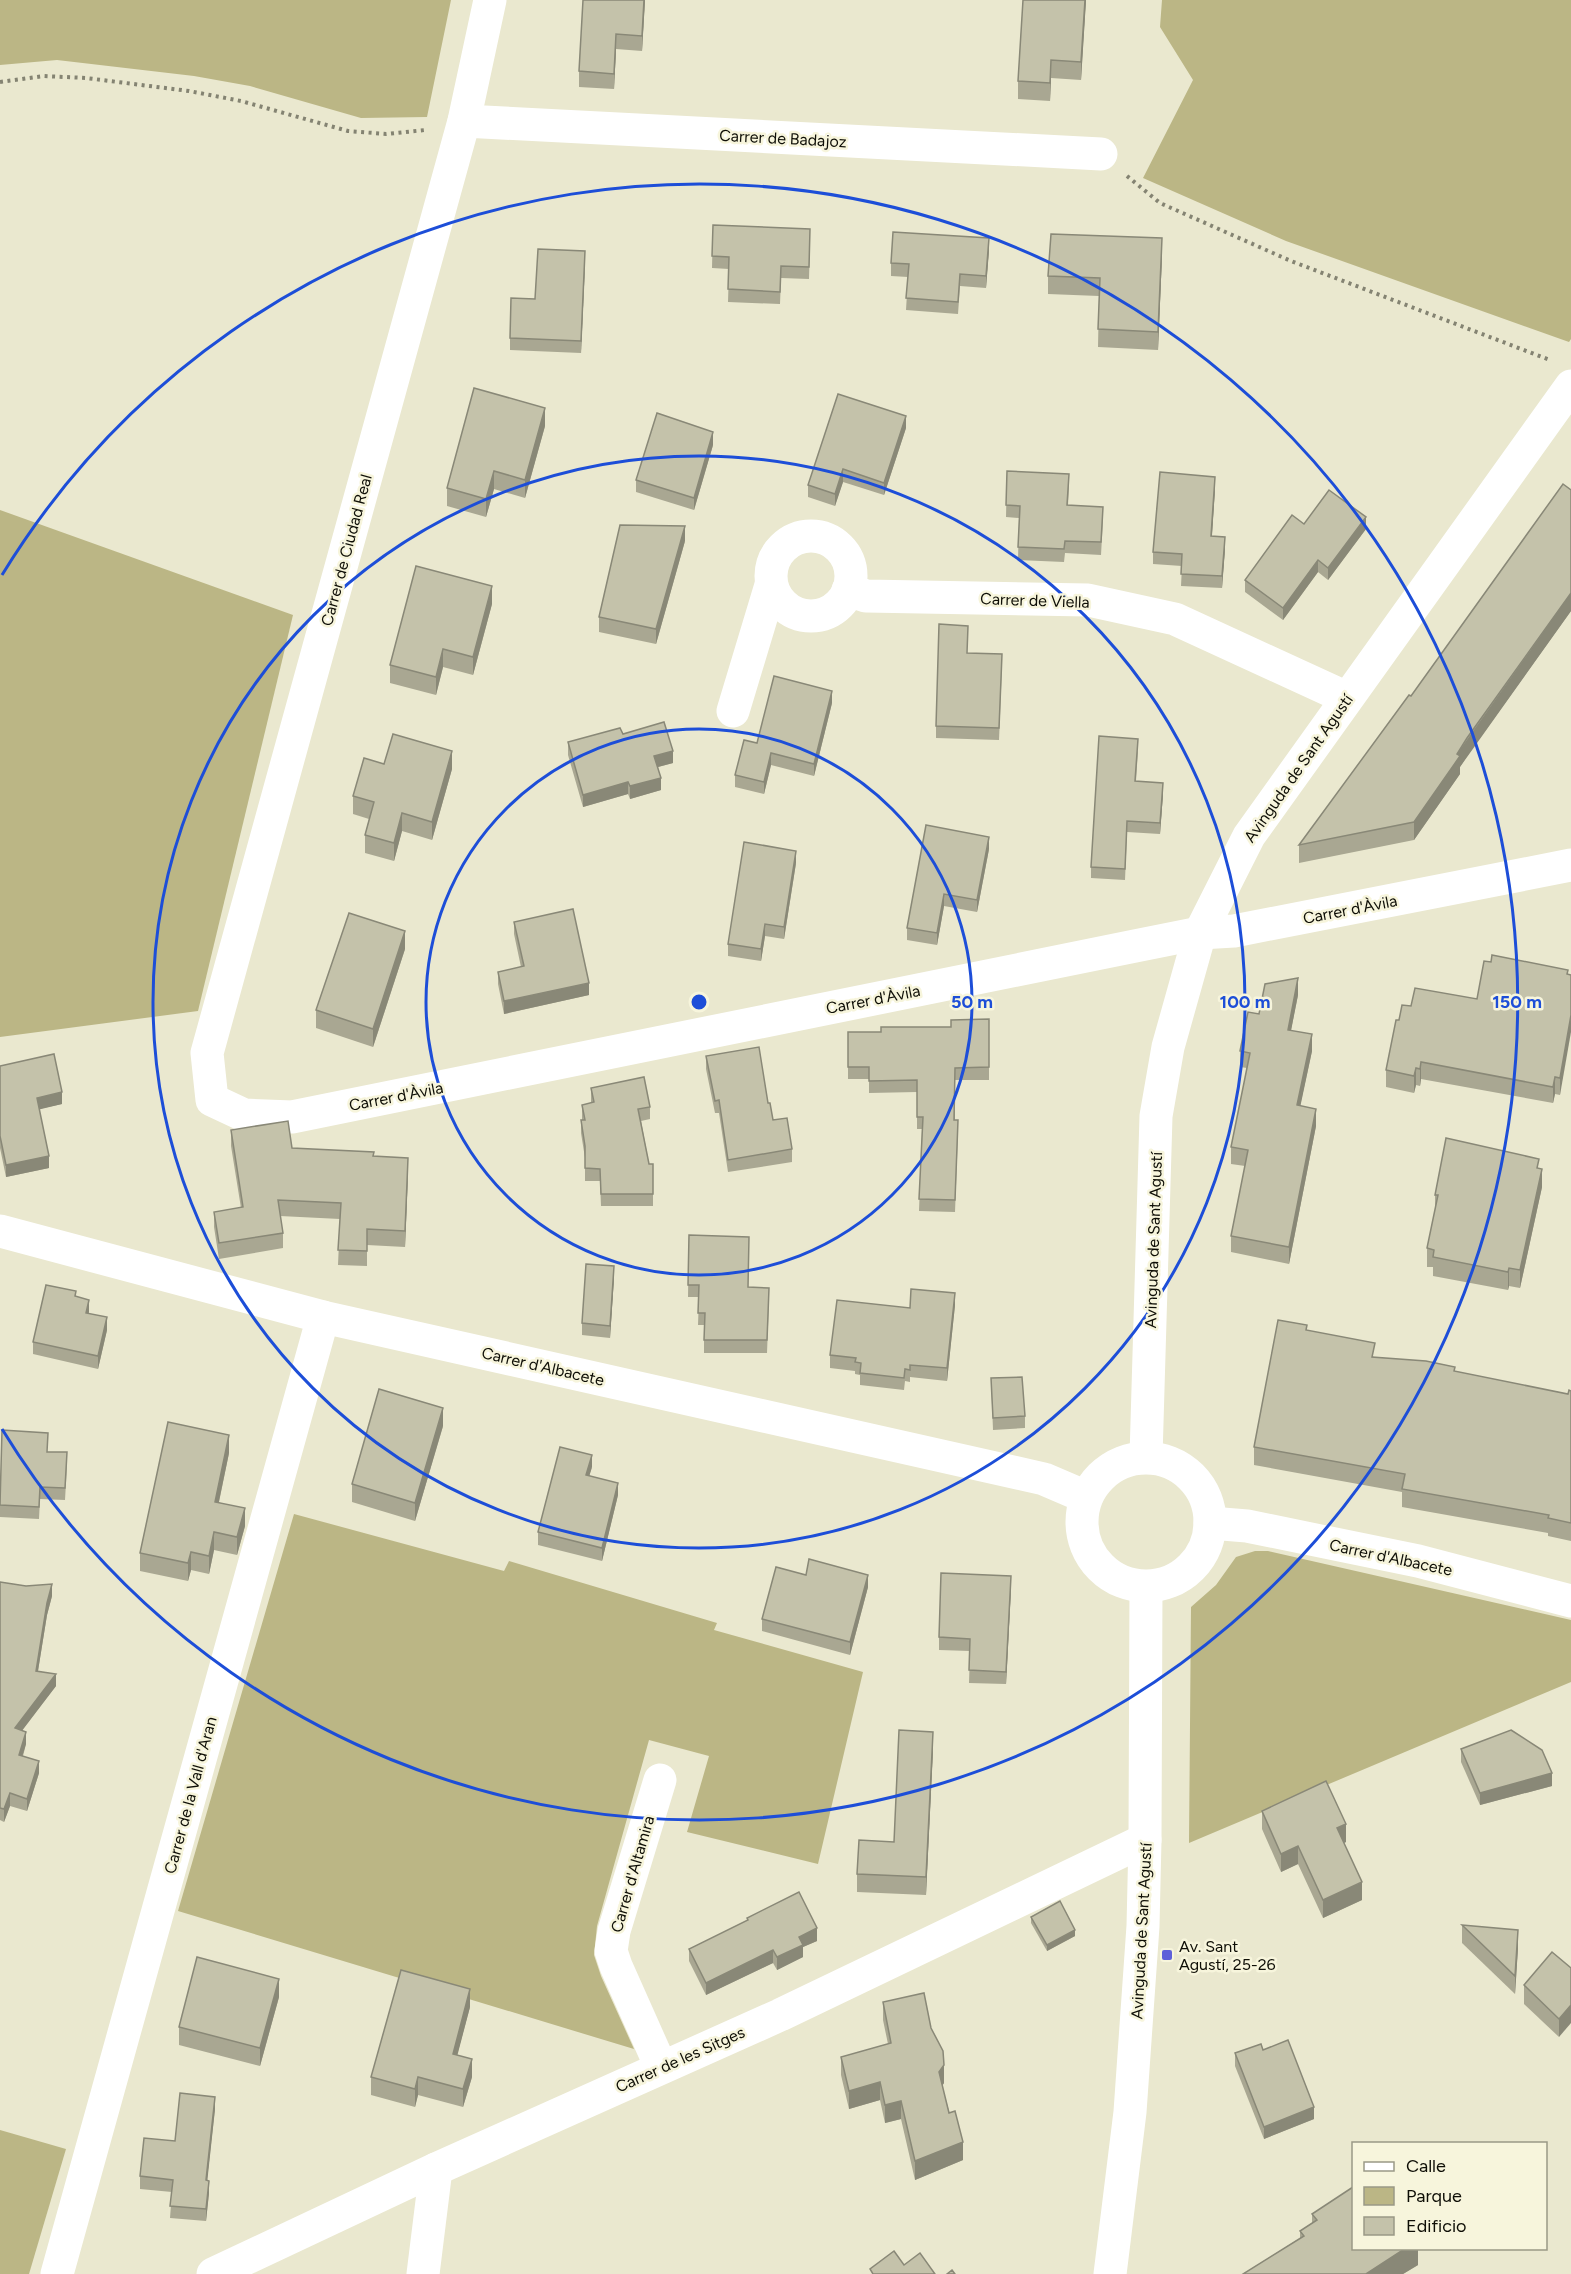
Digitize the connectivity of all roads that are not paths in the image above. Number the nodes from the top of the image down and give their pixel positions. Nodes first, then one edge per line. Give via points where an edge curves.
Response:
1 (490, 0) edge
2 (464, 122) junction
3 (1101, 154) road end
4 (1565, 375) edge
5 (771, 585) junction
6 (848, 590) junction
7 (1347, 698) junction
8 (733, 711) dead end
9 (1571, 865) edge
10 (1200, 933) junction
11 (212, 1100) joint
12 (0, 1231) edge
13 (323, 1317) junction
14 (1146, 1458) junction
15 (1086, 1497) junction
16 (1210, 1523) junction
17 (1146, 1587) junction
18 (1571, 1601) edge
19 (660, 1780) dead end
20 (1145, 1840) junction
21 (661, 2067) junction
22 (435, 2169) junction
23 (57, 2274) edge
24 (213, 2274) edge
25 (423, 2274) edge
26 (1110, 2274) edge

1 - 2 street, Carrer de Ciudad Real
2 - 3 street, Carrer de Badajoz
2 - 11 street, Carrer de Ciudad Real via 207,1053
4 - 7 street, Avinguda de Sant Agustí
5 - 6 street via 785,607 808,616 833,610
5 - 6 street via 775,558 788,543 807,536 832,542 843,551 851,577
5 - 8 street
6 - 7 street, Carrer de Viella via 866,596 1088,600 1175,619
7 - 10 street, Avinguda de Sant Agustí via 1249,836
9 - 10 street, Carrer d'Àvila via 1234,931
10 - 11 street, Carrer d'Àvila via 292,1117 244,1115
10 - 14 street, Avinguda de Sant Agustí via 1168,1047 1156,1116
12 - 13 street, Carrer d'Albacete
13 - 15 street, Carrer d'Albacete via 1044,1479
13 - 23 street, Carrer de la Vall d'Aran
14 - 15 street via 1110,1468
14 - 16 street via 1179,1466 1192,1477 1209,1506
15 - 17 street via 1081,1522 1092,1558 1110,1576
16 - 17 street via 1206,1547 1192,1568 1171,1582
16 - 18 street, Carrer d'Albacete via 1248,1526 1418,1562
17 - 20 street, Avinguda de Sant Agustí
19 - 21 street, Carrer d'Altamira via 611,1951
20 - 21 street, Carrer de les Sitges via 780,2015
20 - 26 street, Avinguda de Sant Agustí via 1131,2112
21 - 22 street, Carrer de les Sitges
22 - 24 street, Carrer de les Sitges
22 - 25 street

